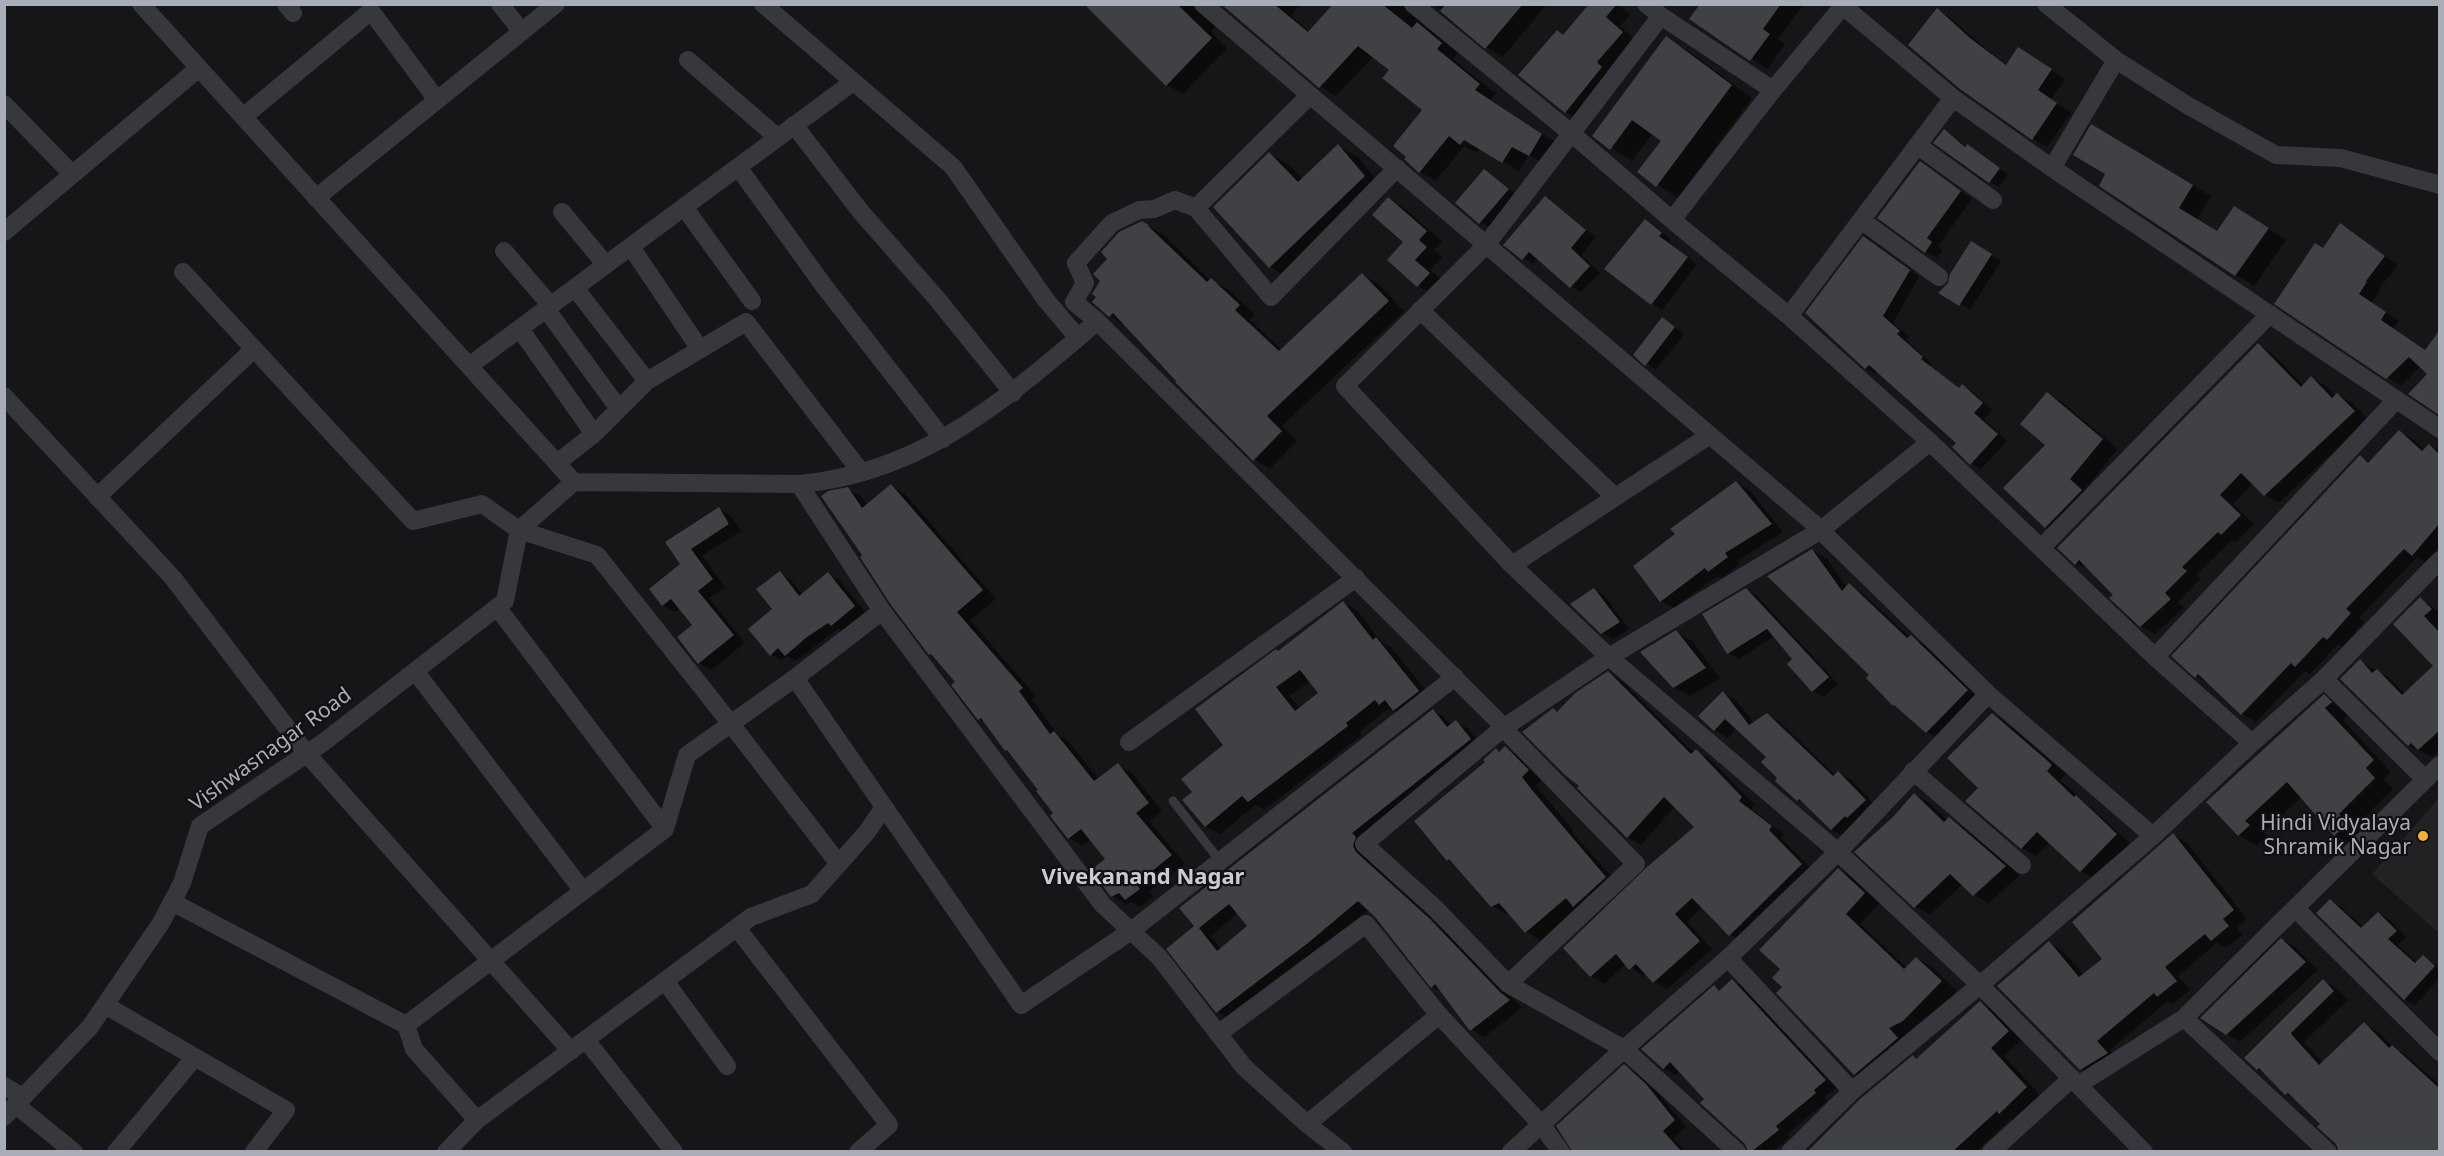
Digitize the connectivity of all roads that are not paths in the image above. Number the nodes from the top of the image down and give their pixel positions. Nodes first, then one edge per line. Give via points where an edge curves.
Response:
1 (141, 4) edge
2 (500, 4) edge
3 (556, 4) edge
4 (763, 4) edge
5 (1203, 4) edge
6 (1413, 4) edge
7 (1646, 4) edge
8 (2046, 4) edge
9 (1844, 5) edge
10 (1661, 16) junction
11 (522, 32) junction
12 (688, 60) dead end
13 (2116, 60) junction
14 (199, 68) junction
15 (853, 82) junction
16 (1773, 90) junction
17 (1310, 95) junction
18 (1953, 98) junction
19 (437, 100) junction
20 (4, 104) edge
21 (243, 117) junction
22 (794, 125) junction
23 (1571, 133) junction
24 (777, 137) junction
25 (1917, 145) junction
26 (738, 166) junction
27 (1397, 168) junction
28 (2052, 168) junction
29 (72, 174) junction
30 (2439, 185) edge
31 (316, 198) junction
32 (1992, 200) dead end
33 (684, 207) junction
34 (1196, 208) junction
35 (562, 212) dead end
36 (1672, 220) junction
37 (1861, 220) junction
38 (4, 232) edge
39 (1486, 245) junction
40 (631, 247) junction
41 (504, 251) dead end
42 (606, 265) junction
43 (183, 272) dead end
44 (1939, 277) dead end
45 (575, 288) junction
46 (752, 301) dead end
47 (548, 308) junction
48 (1420, 310) junction
49 (2270, 314) junction
50 (1789, 316) junction
51 (1097, 321) junction
52 (520, 329) junction
53 (1078, 338) junction
54 (254, 349) junction
55 (700, 349) junction
56 (469, 366) junction
57 (647, 381) junction
58 (1013, 393) junction
59 (4, 396) edge
60 (2396, 400) junction
61 (619, 409) junction
62 (2439, 429) edge
63 (594, 434) junction
64 (1710, 435) junction
65 (943, 439) junction
66 (1930, 442) junction
67 (557, 464) junction
68 (861, 472) junction
69 (574, 482) junction
70 (799, 484) junction
71 (97, 497) junction
72 (1616, 497) junction
73 (519, 530) junction
74 (1821, 530) junction
75 (2041, 548) junction
76 (2439, 560) edge
77 (1512, 565) junction
78 (1356, 578) junction
79 (501, 604) junction
80 (882, 611) junction
81 (1609, 657) junction
82 (2155, 657) junction
83 (415, 671) junction
84 (1455, 677) junction
85 (795, 678) junction
86 (2324, 679) junction
87 (1988, 694) junction
88 (731, 724) junction
89 (1503, 728) junction
90 (1129, 742) dead end
91 (2252, 742) junction
92 (307, 754) junction
93 (2439, 765) edge
94 (1913, 771) junction
95 (2425, 779) junction
96 (1173, 801) dead end
97 (884, 807) junction
98 (665, 829) junction
99 (2153, 836) junction
100 (1838, 852) junction
101 (1220, 861) junction
102 (838, 864) junction
103 (2022, 865) dead end
104 (583, 891) junction
105 (172, 902) junction
106 (2295, 908) junction
107 (737, 928) junction
108 (1131, 932) junction
109 (1728, 958) junction
110 (490, 961) junction
111 (665, 981) junction
112 (1508, 984) junction
113 (1980, 985) junction
114 (105, 1005) junction
115 (1439, 1015) junction
116 (2184, 1018) junction
117 (406, 1025) junction
118 (1218, 1034) junction
119 (586, 1040) junction
120 (1624, 1049) junction
121 (571, 1051) junction
122 (2439, 1052) edge
123 (195, 1057) junction
124 (727, 1066) dead end
125 (2075, 1081) junction
126 (4, 1086) edge
127 (1852, 1091) junction
128 (14, 1106) edge
129 (477, 1120) junction
130 (1307, 1124) junction
131 (1541, 1124) junction
132 (74, 1152) edge
133 (116, 1152) edge
134 (254, 1152) edge
135 (446, 1152) edge
136 (674, 1152) edge
137 (858, 1152) edge
138 (1343, 1152) edge
139 (1511, 1152) edge
140 (1561, 1152) edge
141 (1737, 1152) edge
142 (1790, 1152) edge
143 (1991, 1152) edge
144 (2144, 1152) edge
145 (2328, 1152) edge

1 - 14 street
2 - 11 street
3 - 11 street
4 - 15 street
5 - 17 street
6 - 23 street
7 - 10 street
8 - 13 street
9 - 16 street
9 - 18 street
10 - 16 street
10 - 23 street
11 - 19 street
12 - 24 street
13 - 28 street
13 - 30 street via 2276,155 2341,158
14 - 21 street
14 - 29 street
15 - 22 street
15 - 53 street via 953,167 1046,300
16 - 36 street
17 - 27 street
17 - 34 street
18 - 25 street
18 - 28 street
19 - 21 street via 371,11
19 - 31 street
20 - 29 street
21 - 31 street
22 - 24 street
22 - 58 street via 861,212
23 - 36 street
23 - 39 street
24 - 26 street
25 - 32 street
25 - 37 street
26 - 33 street
26 - 65 street via 824,286
27 - 34 street via 1271,297
27 - 39 street
28 - 49 street
29 - 38 street
31 - 56 street
33 - 40 street
33 - 46 street
34 - 51 street via 1175,200 1154,209 1139,210 1112,223 1076,263 1085,283 1074,302
35 - 42 street
36 - 50 street
37 - 44 street
37 - 50 street
39 - 48 street
39 - 64 street
40 - 42 street
40 - 55 street
41 - 47 street
42 - 45 street
43 - 54 street
45 - 47 street
45 - 57 street
47 - 52 street
47 - 61 street
48 - 72 street
48 - 77 street via 1345,386
49 - 60 street
49 - 75 street
50 - 66 street
51 - 53 street
51 - 78 street
52 - 56 street
52 - 63 street
53 - 58 street
54 - 71 street
54 - 73 street via 413,521 482,504
55 - 57 street
55 - 68 street via 746,322
56 - 67 street
57 - 61 street
58 - 65 street
59 - 71 street
60 - 62 street
60 - 82 street
61 - 63 street
63 - 67 street
64 - 72 street
64 - 74 street
65 - 68 street via 912,456
66 - 74 street
66 - 75 street
67 - 69 street
68 - 70 street via 832,482
69 - 70 street
69 - 73 street
70 - 80 street
71 - 92 street via 173,578
72 - 77 street
73 - 79 street
73 - 88 street via 597,555
74 - 81 street
74 - 87 street
75 - 82 street
76 - 86 street
77 - 81 street
78 - 84 street
78 - 90 street
79 - 83 street, Vishwasnagar Road
79 - 98 street
80 - 85 street
80 - 108 street via 1103,905
81 - 89 street
81 - 100 street
82 - 91 street
83 - 92 street, Vishwasnagar Road
83 - 104 street
84 - 89 street
84 - 101 street
85 - 88 street
85 - 97 street
86 - 91 street
86 - 95 street
87 - 94 street
87 - 99 street
88 - 98 street via 687,755
88 - 102 street
89 - 112 street via 1636,864
89 - 112 street via 1364,844 1436,909
91 - 99 street
92 - 105 street, Vishwasnagar Road via 200,826
92 - 110 street
93 - 95 street
94 - 100 street
94 - 103 street
95 - 106 street
96 - 101 lane
97 - 102 street
97 - 108 street via 1021,1005
98 - 104 street
99 - 113 street
100 - 109 street
100 - 113 street
101 - 108 street
102 - 107 street via 812,894 751,917
104 - 110 street
105 - 114 street, Vishwasnagar Road
105 - 117 street
106 - 116 street
106 - 122 street
107 - 111 street
107 - 137 street via 889,1125
108 - 118 street via 1159,957
109 - 120 street
109 - 127 street
110 - 117 street
110 - 121 street
111 - 119 street
111 - 124 street
112 - 120 street
113 - 125 street
113 - 127 street
114 - 123 street
114 - 128 street, Vishwasnagar Road via 90,1027
115 - 118 street via 1366,924
115 - 130 street
115 - 131 street
116 - 125 street
116 - 145 street
117 - 129 street via 414,1049
118 - 130 street via 1244,1067
119 - 121 street
119 - 136 street
120 - 131 street
120 - 141 street
121 - 129 street
123 - 133 street
123 - 134 street via 286,1110
125 - 143 street
125 - 144 street
126 - 128 street
127 - 142 street
128 - 132 street
129 - 135 street
130 - 138 street
131 - 139 street
131 - 140 street

